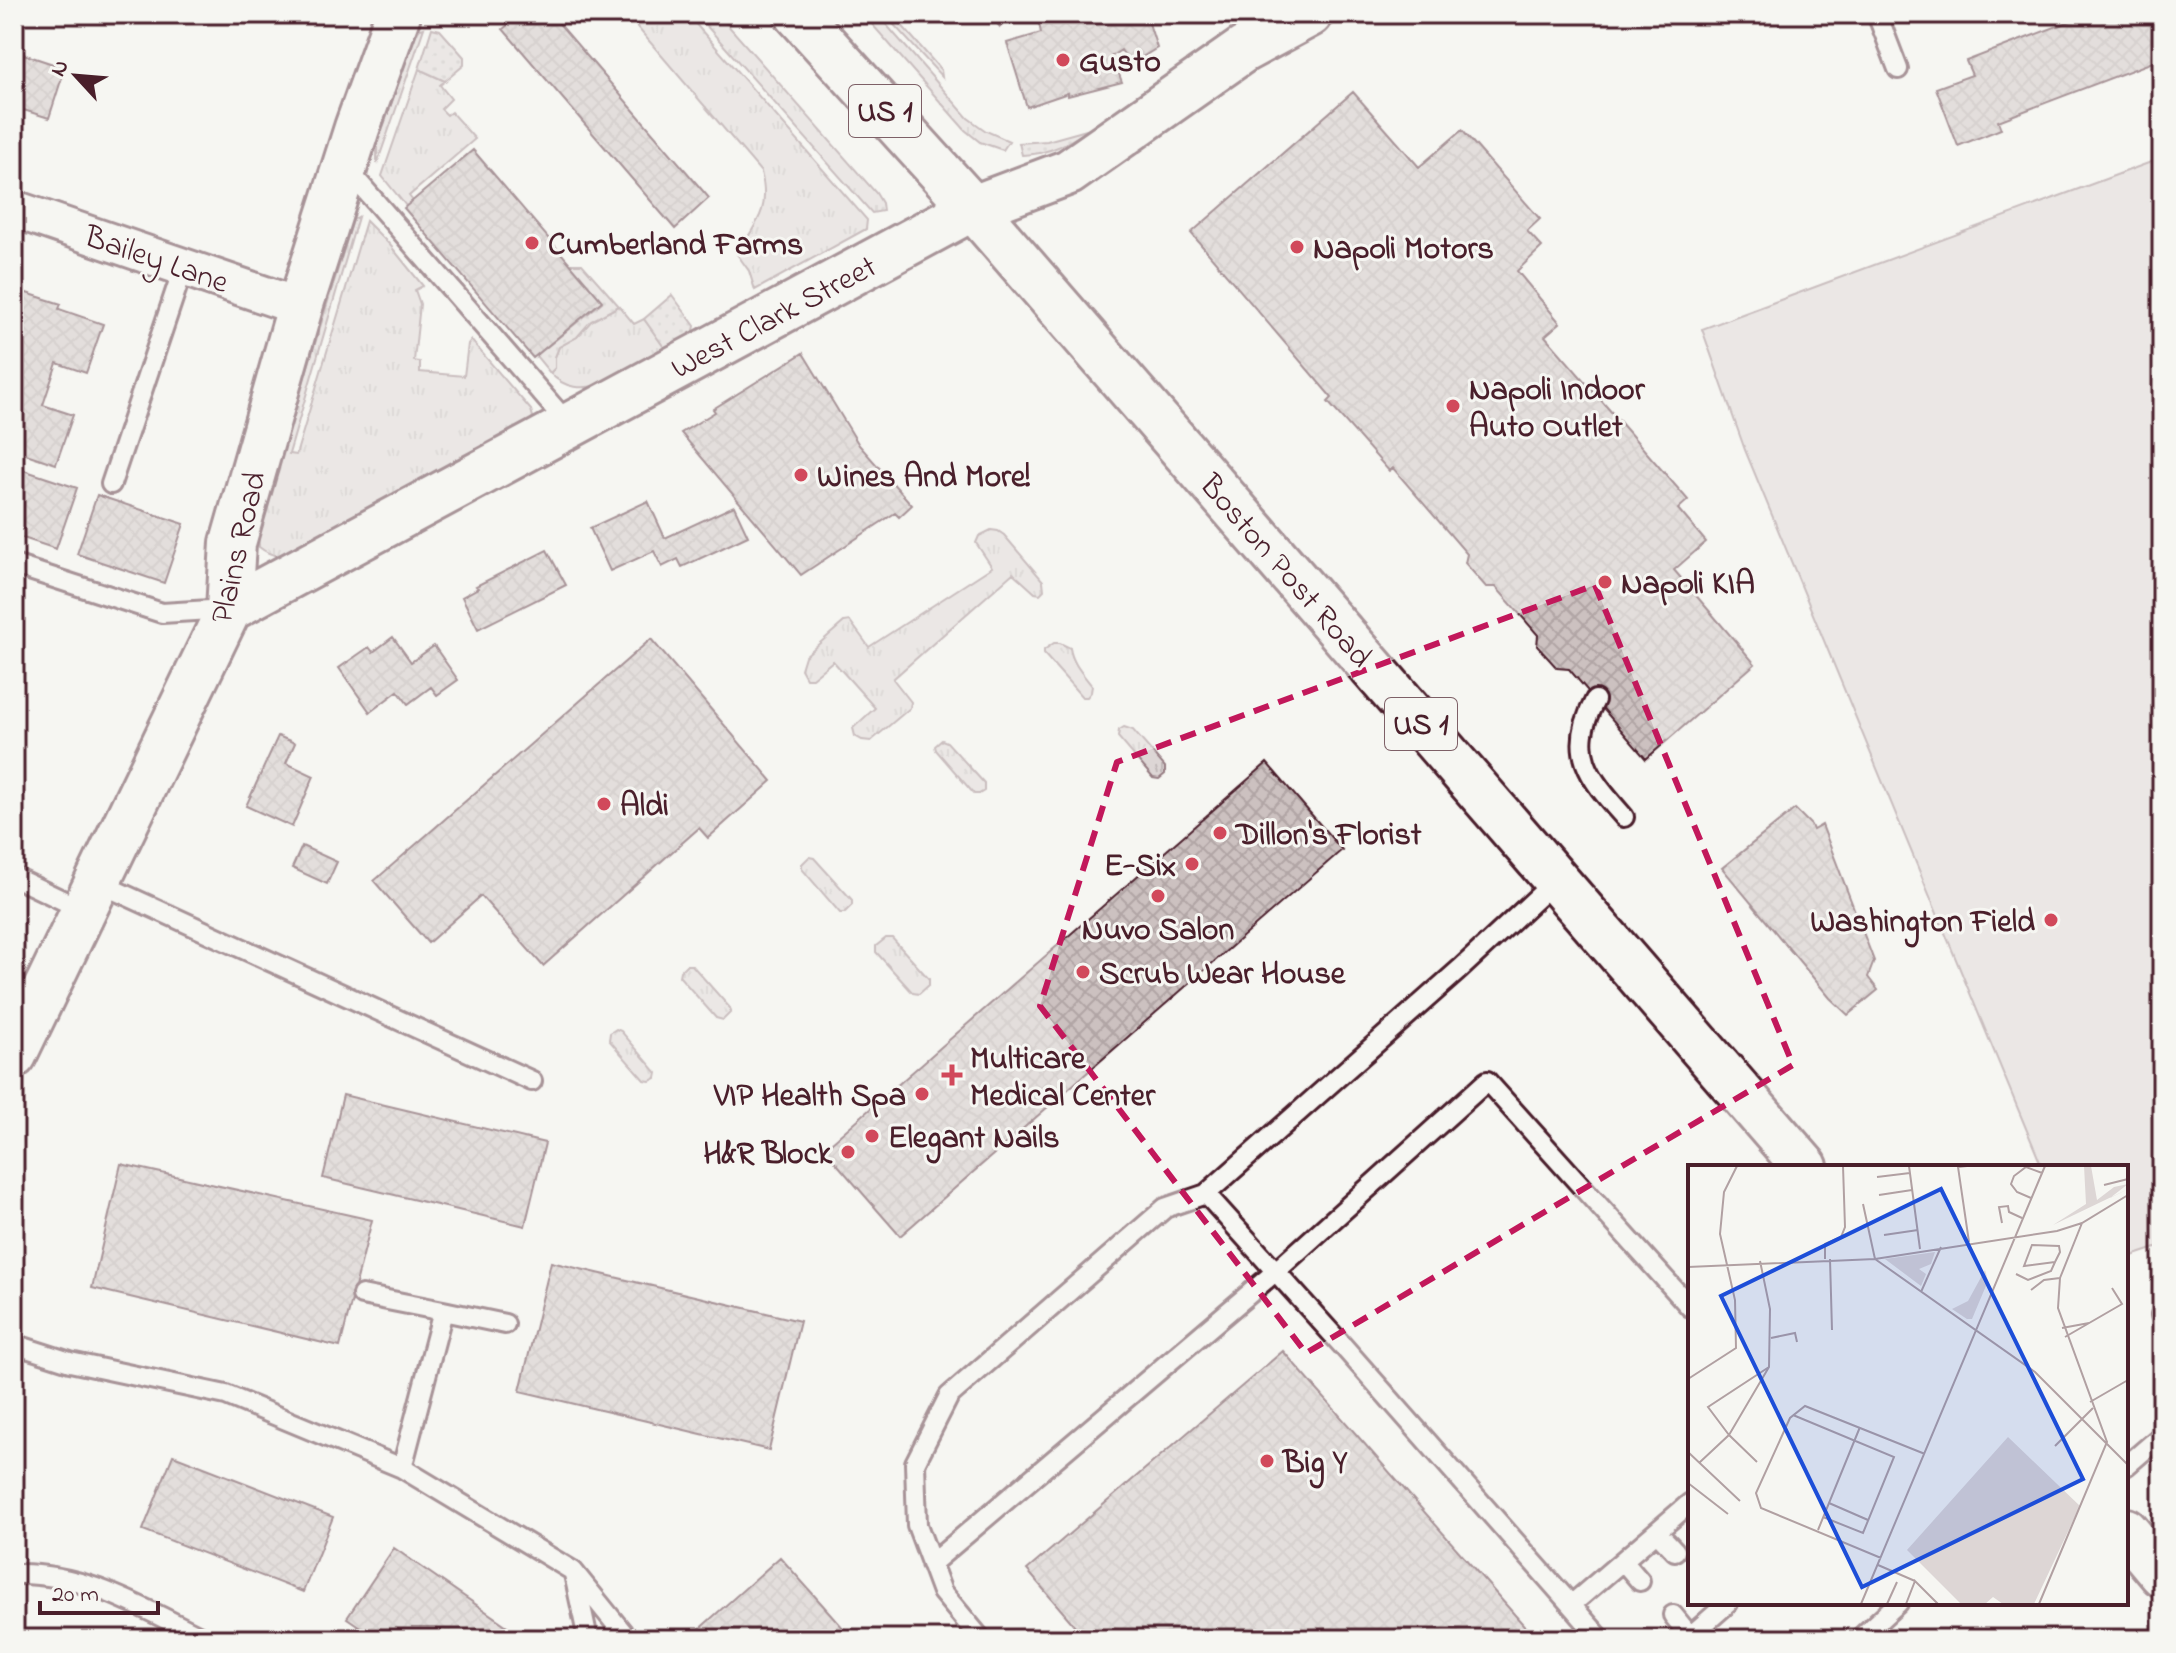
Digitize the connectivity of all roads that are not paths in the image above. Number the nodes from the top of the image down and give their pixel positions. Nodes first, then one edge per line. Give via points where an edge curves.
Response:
1 (398, 14) edge
2 (797, 14) edge
3 (1310, 14) edge
4 (1877, 14) edge
5 (1898, 69) dead end
6 (345, 167) junction
7 (973, 208) junction
8 (14, 209) edge
9 (184, 266) junction
10 (300, 307) junction
11 (570, 426) junction
12 (111, 484) dead end
13 (14, 565) edge
14 (229, 609) junction
15 (1595, 700) dead end
16 (1624, 817) dead end
17 (14, 877) edge
18 (1556, 879) junction
19 (90, 896) junction
20 (14, 1055) edge
21 (532, 1081) dead end
22 (1803, 1165) edge
23 (1206, 1194) junction
24 (1275, 1272) junction
25 (362, 1295) dead end
26 (1688, 1305) edge
27 (443, 1311) junction
28 (505, 1324) dead end
29 (14, 1344) edge
30 (2162, 1435) edge
31 (2128, 1464) edge
32 (402, 1468) junction
33 (1688, 1505) edge
34 (1657, 1532) junction
35 (2128, 1533) edge
36 (1675, 1551) dead end
37 (1623, 1561) junction
38 (931, 1564) junction
39 (573, 1571) junction
40 (14, 1574) edge
41 (2162, 1574) edge
42 (1640, 1581) dead end
43 (1571, 1605) junction
44 (1722, 1605) edge
45 (1896, 1605) edge
46 (1673, 1615) dead end
47 (1689, 1638) edge
48 (206, 1639) edge
49 (588, 1639) edge
50 (628, 1639) edge
51 (981, 1639) edge
52 (1601, 1639) edge
53 (1859, 1639) edge

1 - 6 main road, Plains Road
2 - 7 main road, Boston Post Road / US 1
3 - 7 main road, West Clark Street via 1243,50 1069,172
4 - 5 lane
6 - 10 main road, Plains Road
6 - 11 lane
7 - 11 main road, West Clark Street
7 - 18 main road, Boston Post Road / US 1
8 - 9 street, Bailey Lane
9 - 10 street, Bailey Lane
9 - 12 lane
10 - 14 main road, Plains Road via 233,543
11 - 14 main road, West Clark Street
13 - 14 lane via 162,613
14 - 19 main road, Plains Road
15 - 16 lane via 1584,721 1586,765
17 - 19 lane
18 - 22 main road, Boston Post Road / US 1
18 - 23 lane
19 - 20 main road, Plains Road
19 - 21 lane
23 - 24 lane
23 - 38 lane via 1165,1208 949,1396 915,1463 917,1525
24 - 26 lane via 1487,1081
24 - 38 lane
24 - 43 lane
25 - 27 lane
27 - 28 lane
27 - 32 lane
29 - 32 lane via 70,1362 226,1395
30 - 31 lane
32 - 39 lane
33 - 34 lane
34 - 36 lane
34 - 37 lane
35 - 41 main road
37 - 42 lane
37 - 43 lane
38 - 51 lane via 942,1592
39 - 49 lane
39 - 50 lane
40 - 48 lane via 66,1577
43 - 52 lane
44 - 47 lane
45 - 53 lane
46 - 47 lane

